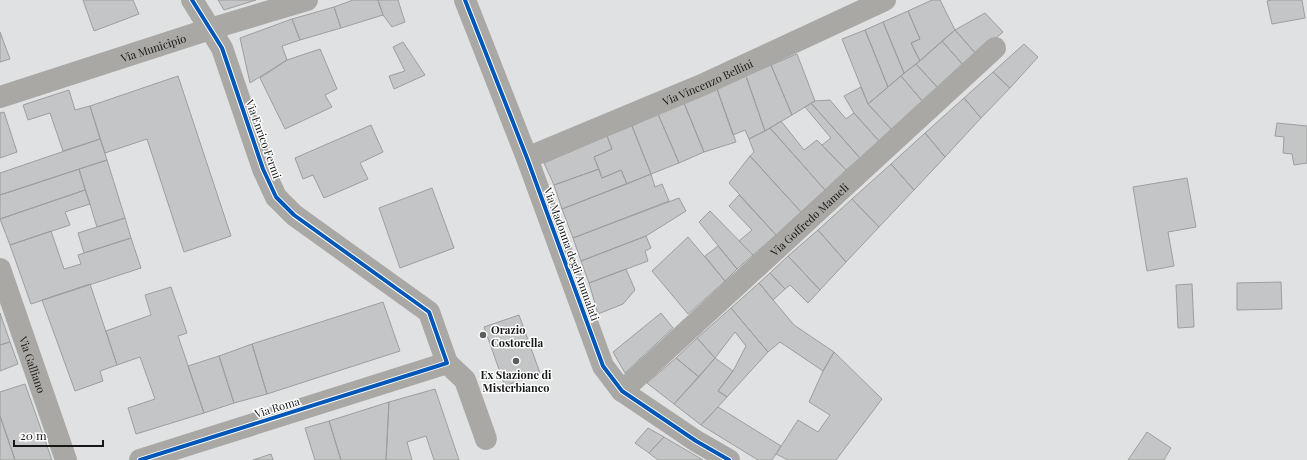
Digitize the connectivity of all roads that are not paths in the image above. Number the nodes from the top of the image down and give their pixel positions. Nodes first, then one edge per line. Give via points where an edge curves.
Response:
1 (192, 0) edge
2 (307, 0) edge
3 (465, 0) edge
4 (885, 0) edge
5 (210, 29) junction
6 (995, 48) dead end
7 (0, 97) edge
8 (527, 158) junction
9 (0, 269) edge
10 (447, 363) junction
11 (622, 391) junction
12 (486, 439) dead end
13 (66, 460) edge
14 (140, 460) edge
15 (729, 460) edge

1 - 5 street, Via Enrico Fermi
2 - 5 street, Via Municipio
3 - 8 street, Via Madonna degli Ammalati
4 - 8 street, Via Vincenzo Bellini via 702,85
5 - 7 street, Via Municipio
5 - 10 street, Via Enrico Fermi via 222,48 263,168 276,197 294,215 429,312
6 - 11 street, Via Goffredo Mameli
8 - 11 street, Via Madonna degli Ammalati via 603,366
9 - 13 street, Via Galliano
10 - 12 street via 465,380
10 - 14 street, Via Roma
11 - 15 street, Via Madonna degli Ammalati

